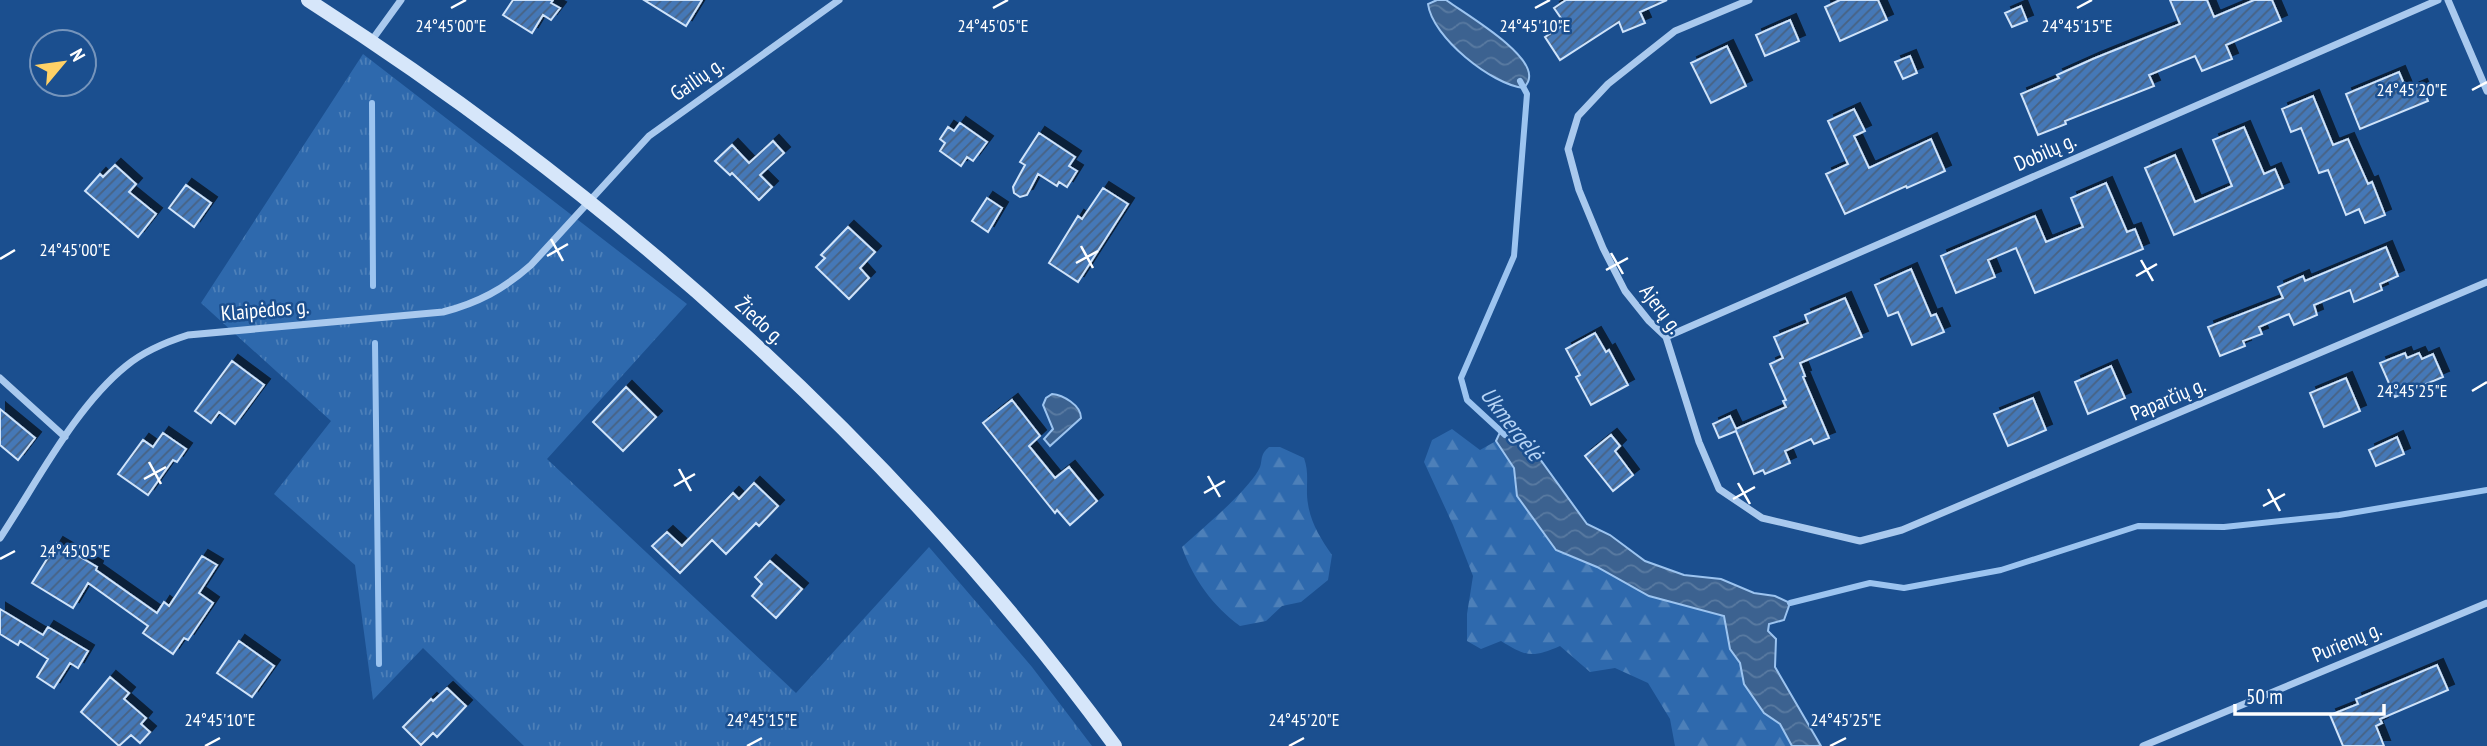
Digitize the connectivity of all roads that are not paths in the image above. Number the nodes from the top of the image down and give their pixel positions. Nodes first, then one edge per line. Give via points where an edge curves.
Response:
1 (309, 0) edge
2 (401, 0) edge
3 (839, 0) edge
4 (1749, 0) edge
5 (2438, 0) edge
6 (2448, 0) edge
7 (372, 40) junction
8 (2487, 91) edge
9 (588, 202) junction
10 (2487, 282) edge
11 (1666, 337) junction
12 (0, 378) edge
13 (65, 438) junction
14 (0, 538) edge
15 (1860, 541) joint
16 (2487, 603) edge
17 (1115, 746) edge
18 (2143, 746) edge

1 - 7 street, Žiedo g.
2 - 7 street
3 - 9 street, Gailių g. via 649,135
4 - 11 street, Ajerų g. via 1675,31 1608,84 1578,117 1568,149 1579,190 1625,291
5 - 11 street, Dobilų g.
6 - 8 street
7 - 9 street, Žiedo g.
9 - 13 street, Klaipėdos g. via 531,265 511,282 466,306 399,317 188,335 167,342 110,380
9 - 17 street, Žiedo g. via 744,334 916,505
10 - 15 street, Paparčių g. via 1989,495 1902,530
11 - 15 street, Ajerų g. via 1719,489 1762,518
12 - 13 street
13 - 14 street, Klaipėdos g.
16 - 18 street, Purienų g.

